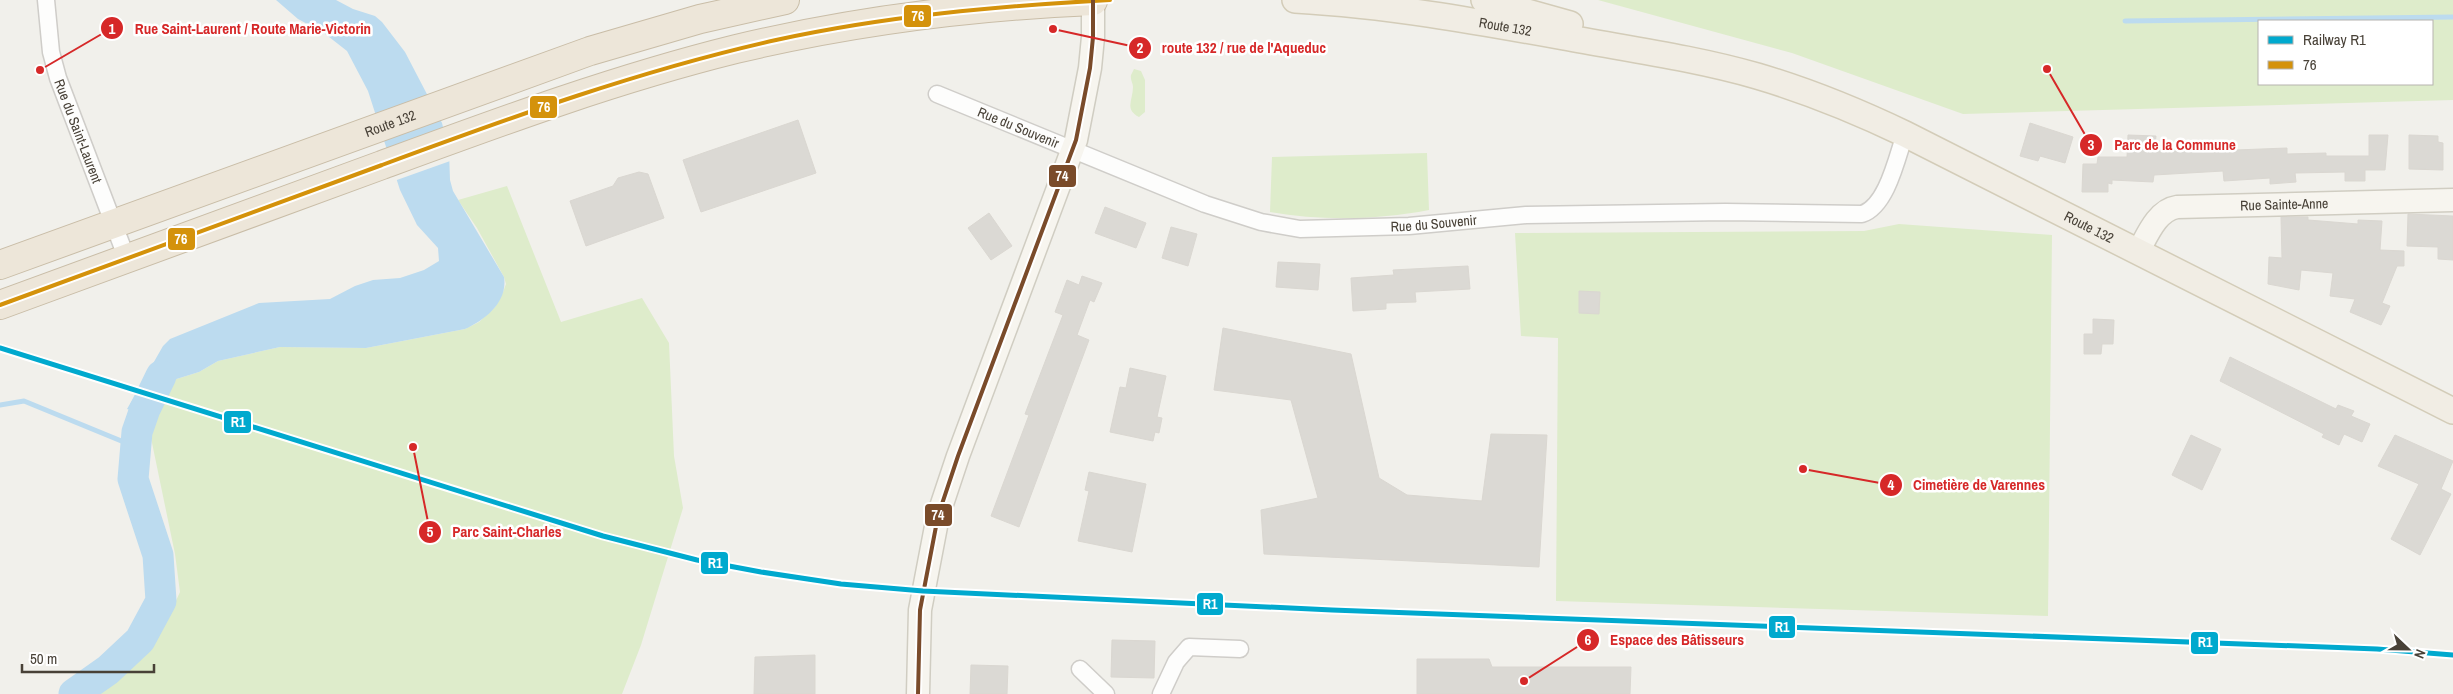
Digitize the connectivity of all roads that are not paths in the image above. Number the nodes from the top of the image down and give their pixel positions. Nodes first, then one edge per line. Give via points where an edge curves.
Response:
1 (46, 0) edge
2 (785, 0) edge
3 (1099, 0) edge
4 (1295, 0) edge
5 (1484, 0) edge
6 (1714, 66) junction
7 (937, 94) dead end
8 (1905, 134) junction
9 (1073, 149) junction
10 (2453, 200) edge
11 (113, 224) junction
12 (2138, 252) junction
13 (127, 259) junction
14 (0, 265) edge
15 (0, 305) edge
16 (2453, 411) edge
17 (1240, 649) dead end
18 (1080, 669) dead end
19 (918, 694) edge
20 (1106, 694) edge
21 (1161, 694) edge

1 - 11 street, Rue du Saint-Laurent via 54,66
2 - 11 highway, Route 132 via 627,40
3 - 9 street via 1089,78
3 - 13 highway via 890,19 803,34 660,69 475,131
4 - 6 main road, Route 132 via 1422,12
5 - 6 main road, Route 132
6 - 8 main road, Route 132 via 1758,76 1806,93
7 - 9 street, Rue du Souvenir
8 - 9 street, Rue du Souvenir via 1879,200 1862,214 1534,215 1314,230 1273,225 1227,211
8 - 12 main road, Route 132
9 - 19 street via 941,507 920,610
10 - 12 street, Rue Sainte-Anne via 2177,207 2161,216
11 - 13 street, Rue du Saint-Laurent
11 - 14 highway, Route 132
12 - 16 main road, Route 132
13 - 15 highway
17 - 21 street via 1189,647 1176,662
18 - 20 street

